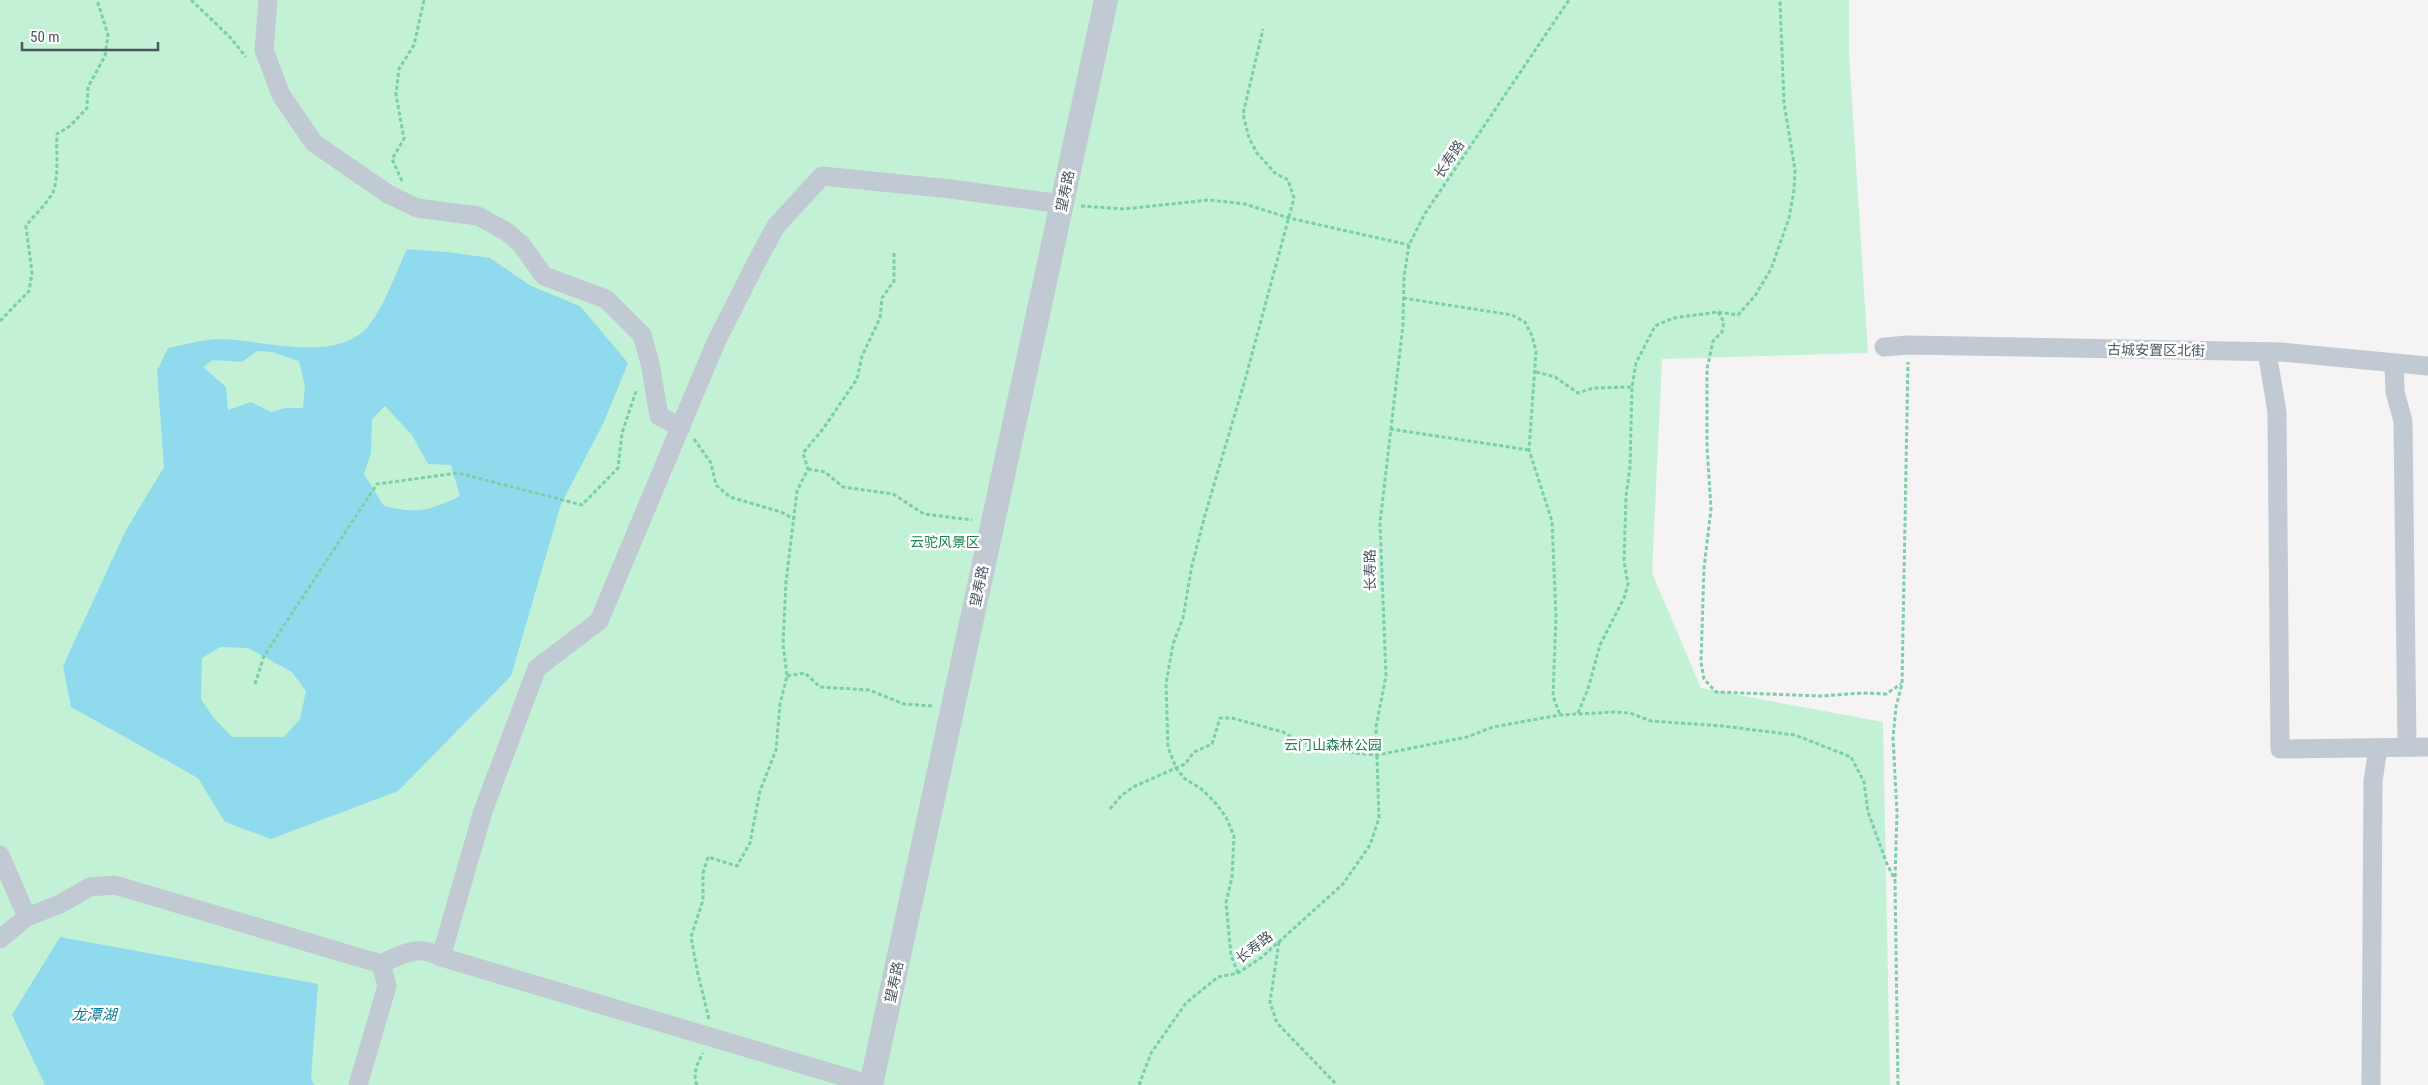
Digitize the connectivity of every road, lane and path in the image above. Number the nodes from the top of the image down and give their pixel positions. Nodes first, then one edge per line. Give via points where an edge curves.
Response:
1 (97, 0) edge
2 (191, 0) edge
3 (268, 0) edge
4 (424, 0) edge
5 (1106, 0) edge
6 (1569, 0) edge
7 (1780, 0) edge
8 (1263, 29) dead end
9 (270, 64) junction
10 (1062, 204) junction
11 (416, 208) junction
12 (1289, 218) junction
13 (1409, 244) junction
14 (894, 253) dead end
15 (1404, 298) junction
16 (1718, 312) junction
17 (0, 321) edge
18 (1908, 345) junction
19 (1884, 348) dead end
20 (2267, 352) junction
21 (2394, 362) junction
22 (650, 363) junction
23 (2428, 366) edge
24 (1536, 372) junction
25 (1632, 387) junction
26 (681, 427) junction
27 (1390, 429) junction
28 (1529, 450) junction
29 (808, 469) junction
30 (795, 519) junction
31 (993, 524) junction
32 (787, 676) junction
33 (255, 684) dead end
34 (1902, 684) junction
35 (1578, 713) junction
36 (952, 714) junction
37 (1560, 715) junction
38 (2428, 747) edge
39 (2378, 748) junction
40 (2407, 748) junction
41 (1377, 754) junction
42 (1176, 768) junction
43 (1110, 809) dead end
44 (0, 855) edge
45 (1895, 880) junction
46 (27, 917) junction
47 (0, 939) edge
48 (1279, 942) junction
49 (441, 957) junction
50 (381, 964) junction
51 (1238, 973) junction
52 (712, 1037) junction
53 (358, 1085) edge
54 (696, 1085) edge
55 (872, 1085) edge
56 (1139, 1085) edge
57 (1337, 1085) edge
58 (1898, 1085) edge
59 (2370, 1085) edge

1 - 17 path via 108,35 105,56 88,87 87,108 57,134 57,177 53,193 26,226 32,273 29,291
2 - 9 path via 249,60 259,66
3 - 9 street via 264,50
4 - 11 path via 414,45 400,70 396,94 404,139 392,159
5 - 10 street, 望寿路
6 - 13 path, 长寿路 via 1424,215
7 - 16 path via 1784,103 1795,170 1789,218 1771,269 1755,296 1738,315
8 - 12 path via 1243,114 1256,153 1275,173 1288,180 1294,198
9 - 11 street via 281,95 314,143 388,194
10 - 12 path via 1124,208 1209,200 1245,204
10 - 26 street via 822,176 776,226 716,342
10 - 31 street, 望寿路
11 - 22 street via 478,216 506,232 520,244 544,276 606,299 642,334
12 - 13 path
12 - 42 path via 1205,516 1183,618 1168,665 1168,747
13 - 15 path, 长寿路
14 - 29 path via 894,281 882,298 880,318 862,356 857,380 824,429 803,453
15 - 24 path via 1512,315 1525,322 1536,352
15 - 27 path, 长寿路
16 - 25 path via 1673,318 1655,326 1636,363
16 - 34 path via 1724,322 1722,332 1713,341 1707,370 1706,447 1711,509 1706,539 1702,618 1704,679 1716,692 1820,696 1863,692 1886,694
18 - 19 street, 古城安置区北街
18 - 20 street, 古城安置区北街
18 - 34 path
20 - 21 street, 古城安置区北街
20 - 39 street via 2277,412 2280,748
21 - 23 street, 古城安置区北街
21 - 40 street via 2395,392 2403,420
22 - 26 street via 658,416
22 - 33 path via 639,382 622,433 618,468 582,505 458,473 377,484 264,656
24 - 25 path via 1555,377 1578,393 1593,388
24 - 28 path
25 - 35 path via 1624,561 1628,584 1600,645
26 - 30 path via 700,444 712,463 716,485 730,497
26 - 49 street via 599,621 537,668 483,811
27 - 28 path
27 - 41 path, 长寿路 via 1380,523 1386,676 1376,727
28 - 37 path via 1552,521 1556,617 1553,696
29 - 30 path via 797,491
29 - 31 path via 825,472 843,488 893,494 924,514
30 - 32 path via 783,619
31 - 36 street, 望寿路
32 - 36 path via 805,673 820,687 869,690 904,704 931,706
32 - 52 path via 780,704 776,750 760,791 750,843 737,866 708,858 704,873 703,900 691,937
34 - 45 path via 1893,738 1898,821
35 - 37 path
35 - 45 path via 1630,713 1651,721 1795,735 1851,757 1864,782 1868,812
36 - 55 street, 望寿路
37 - 41 path
38 - 40 street
39 - 40 street
39 - 59 street via 2373,781
41 - 42 path via 1331,751 1283,732 1232,718 1220,718 1212,744 1194,752 1185,764
41 - 48 path, 长寿路 via 1379,818 1370,845 1343,884
42 - 43 path via 1133,787
42 - 51 path via 1214,801 1234,836 1232,877 1226,903 1231,955
44 - 46 street
45 - 58 path
46 - 47 street
46 - 50 street via 90,887 115,884
48 - 51 path, 长寿路
48 - 57 path via 1270,1002 1277,1023
49 - 50 street via 431,952 410,950
49 - 52 street
50 - 53 street via 387,986
51 - 56 path, 长寿路 via 1218,977 1186,1003 1151,1053
52 - 54 path via 697,1063
52 - 55 street

